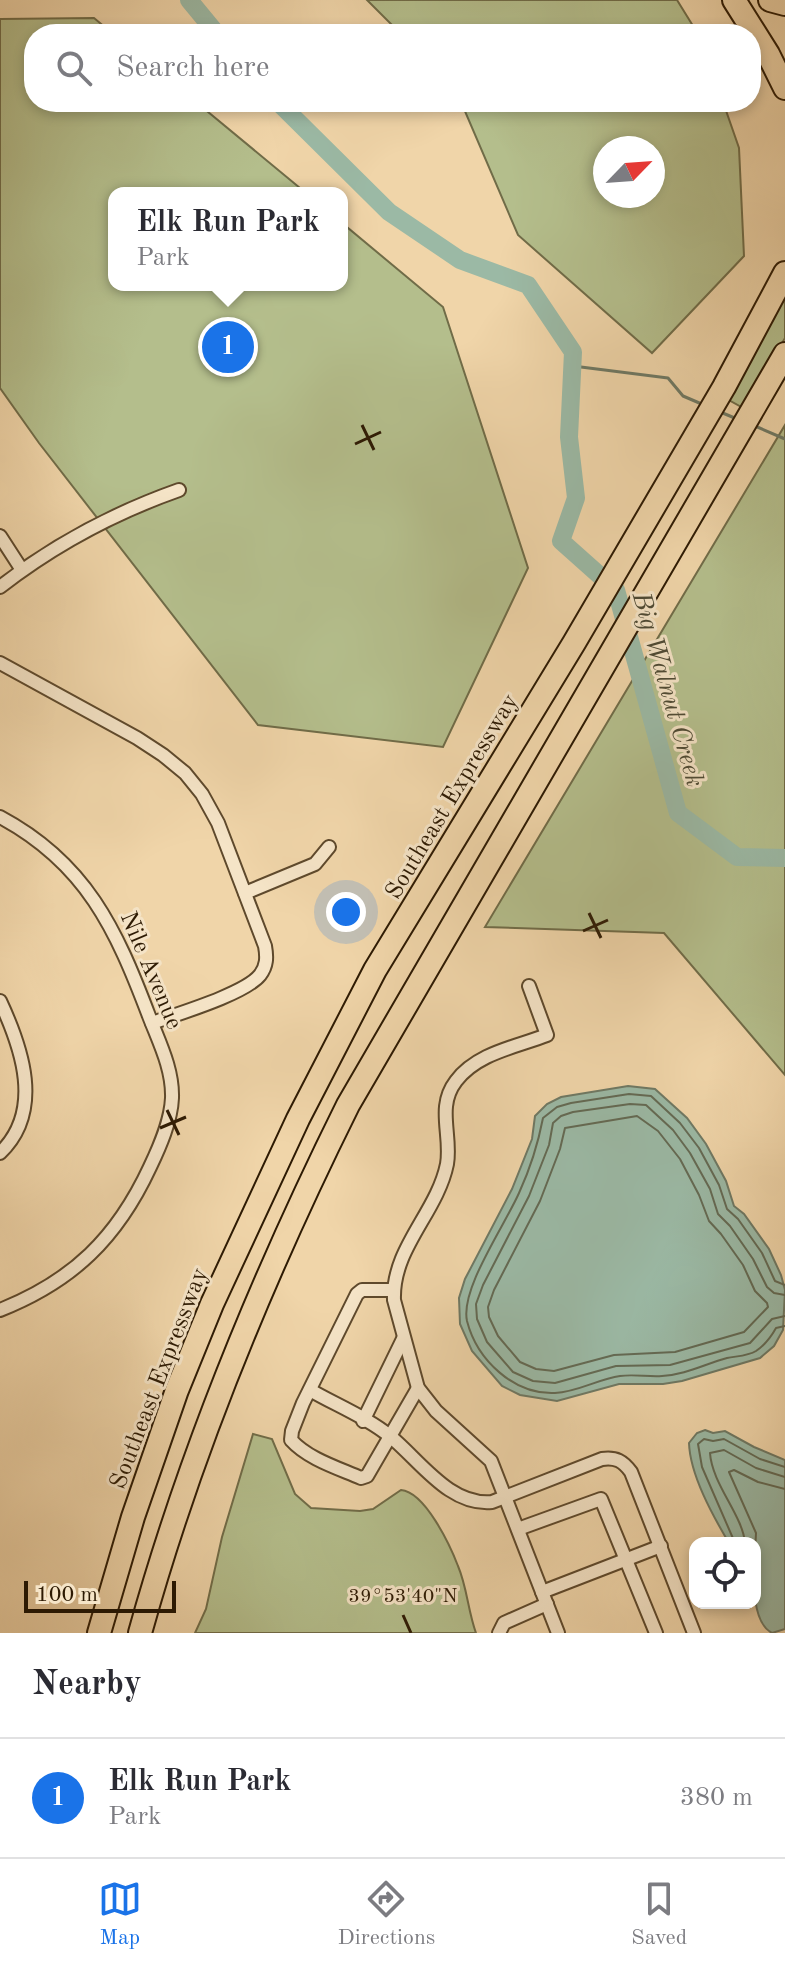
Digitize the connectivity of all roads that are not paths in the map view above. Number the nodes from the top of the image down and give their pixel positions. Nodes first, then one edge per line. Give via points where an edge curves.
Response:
1 (734, 0) edge
2 (770, 0) edge
3 (785, 4) edge
4 (749, 24) edge
5 (761, 43) edge
6 (785, 88) edge
7 (785, 259) edge
8 (785, 273) edge
9 (773, 295) junction
10 (785, 354) edge
11 (179, 490) dead end
12 (0, 536) edge
13 (22, 570) junction
14 (0, 587) edge
15 (0, 663) edge
16 (0, 817) edge
17 (329, 847) dead end
18 (245, 893) junction
19 (529, 986) dead end
20 (0, 1001) edge
21 (152, 1023) junction
22 (4, 1148) edge
23 (393, 1290) junction
24 (0, 1310) edge
25 (403, 1339) junction
26 (418, 1388) junction
27 (310, 1390) junction
28 (363, 1421) junction
29 (390, 1437) junction
30 (505, 1497) junction
31 (518, 1529) junction
32 (661, 1546) junction
33 (626, 1560) junction
34 (545, 1598) junction
35 (99, 1633) edge
36 (140, 1633) edge
37 (499, 1633) edge
38 (558, 1633) edge
39 (656, 1633) edge
40 (694, 1633) edge

1 - 4 highway
2 - 3 highway
5 - 6 highway
7 - 9 highway
8 - 9 highway, Southeast Expressway
9 - 35 highway, Southeast Expressway via 574,643 375,970 267,1183 177,1390
10 - 36 highway via 390,1031 308,1186 209,1416
11 - 13 street via 113,516
12 - 13 street
13 - 14 street
15 - 18 street via 137,738 185,773 209,805
16 - 21 street, Nile Avenue via 35,837 82,882 116,934
17 - 18 street via 315,864
18 - 21 street via 266,952 262,972 242,989
19 - 23 street via 547,1035 479,1060 455,1082 444,1113 447,1164 402,1256
20 - 22 street via 27,1081 25,1106
21 - 24 street, Nile Avenue via 172,1100 144,1181 125,1215 89,1257 55,1283
23 - 25 street
23 - 27 street via 357,1294
25 - 26 street
25 - 28 street
26 - 29 street
26 - 30 street via 491,1461
27 - 28 street
27 - 29 street via 291,1440 310,1454 361,1478 372,1471
28 - 29 street
29 - 30 street via 464,1500 478,1504
30 - 31 street
30 - 32 street via 613,1458 631,1472
31 - 33 street via 601,1499
31 - 34 street
32 - 33 street
32 - 40 street
33 - 34 street
33 - 39 street
34 - 37 street via 504,1623
34 - 38 street

